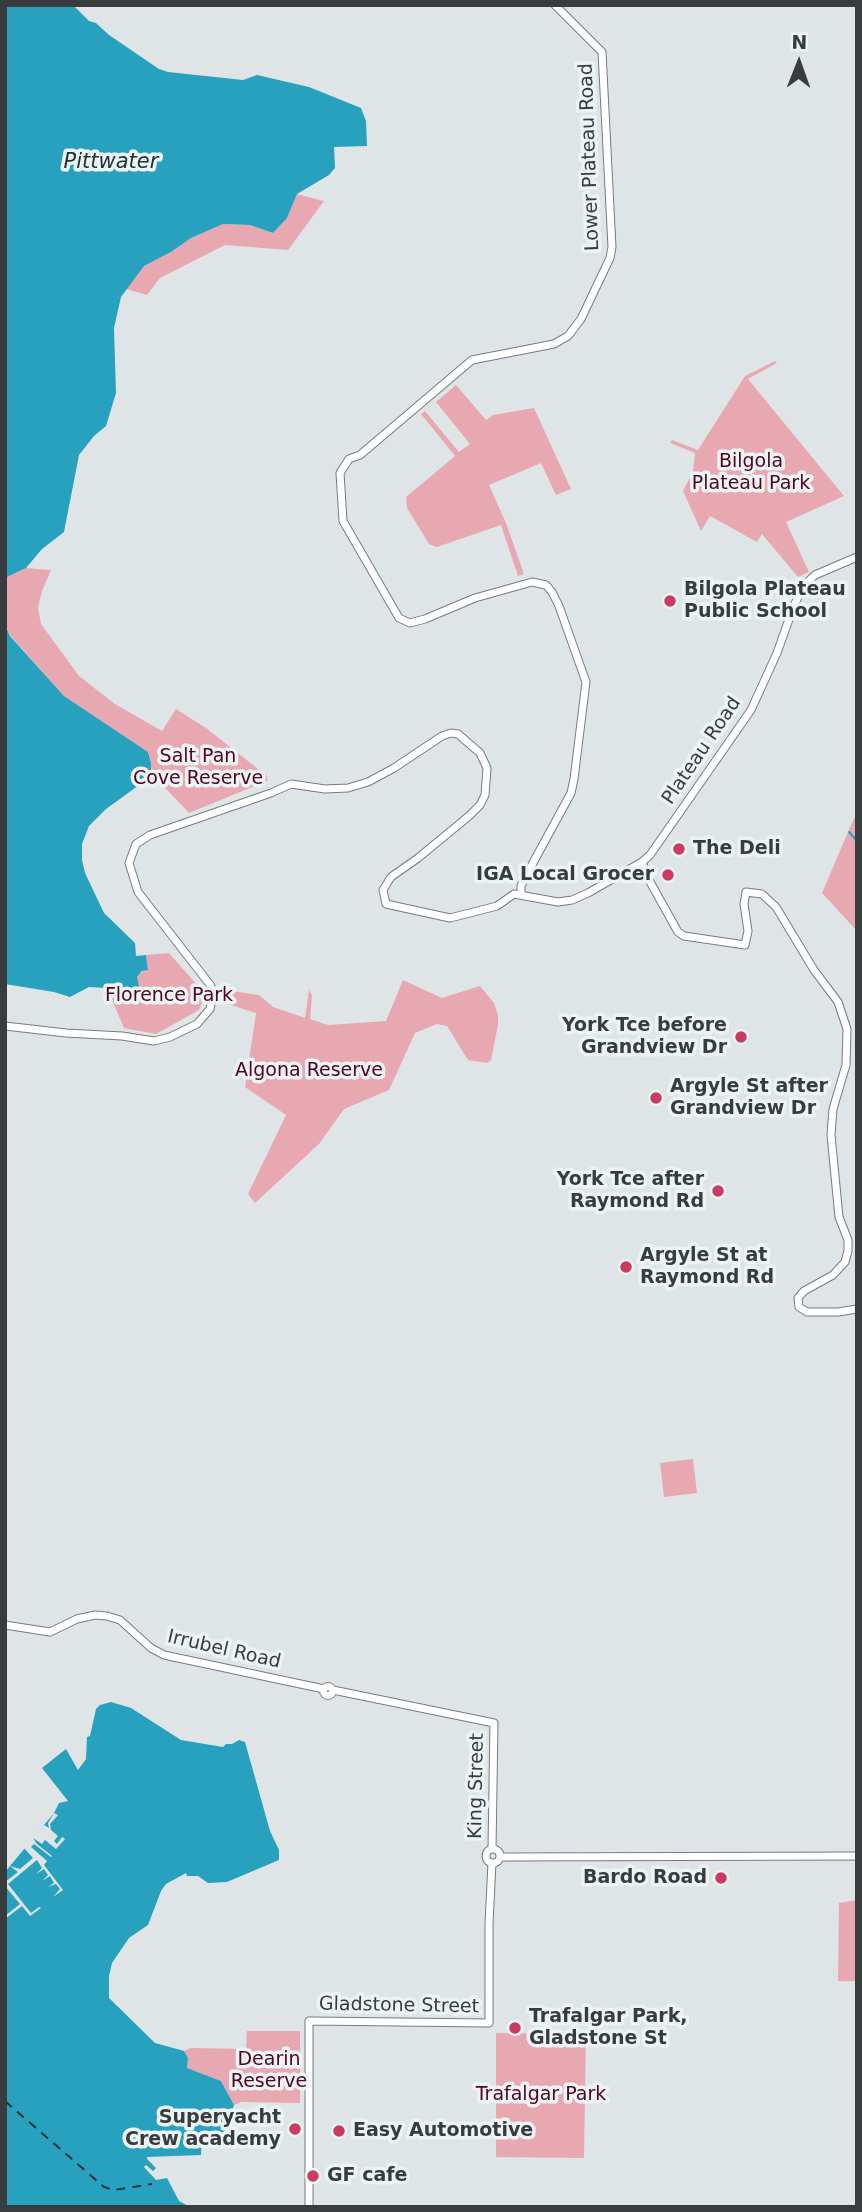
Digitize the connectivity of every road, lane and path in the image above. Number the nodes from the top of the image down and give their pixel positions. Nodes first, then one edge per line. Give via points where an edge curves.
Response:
1 (555, 5) edge
2 (857, 557) edge
3 (642, 862) junction
4 (521, 895) junction
5 (5, 1026) edge
6 (857, 1309) edge
7 (5, 1625) edge
8 (494, 1723) joint
9 (492, 1849) junction
10 (857, 1856) edge
11 (500, 1857) junction
12 (492, 1863) junction
13 (489, 2023) joint
14 (309, 2207) edge

1 - 4 street, Lower Plateau Road via 602,52 610,258 568,336 554,344 472,360 360,455 349,459 341,473 343,521 399,618 410,623 425,620 475,598 533,582 546,585 559,606 586,682 574,779
2 - 3 street, Plateau Road via 816,575 803,586 751,710
3 - 4 street, Plateau Road via 572,901
3 - 6 street via 684,936 744,945 746,892 762,894 776,907 838,1002 847,1029 846,1065 831,1135 839,1217 848,1251 833,1275 798,1298 799,1307 807,1312
4 - 5 street via 450,918 386,904 383,890 391,877 470,816 485,795 486,762 481,753 451,733 368,782 325,789 291,784 136,844 129,863 138,892 211,986 210,1009 197,1024 154,1041
7 - 8 street, Irrubel Road via 50,1632 78,1619 107,1616 120,1620 164,1655
8 - 9 street, King Street
9 - 11 street
9 - 12 street via 486,1855
10 - 11 street
11 - 12 street
12 - 13 street, King Street
13 - 14 street, Gladstone Street via 309,2021

